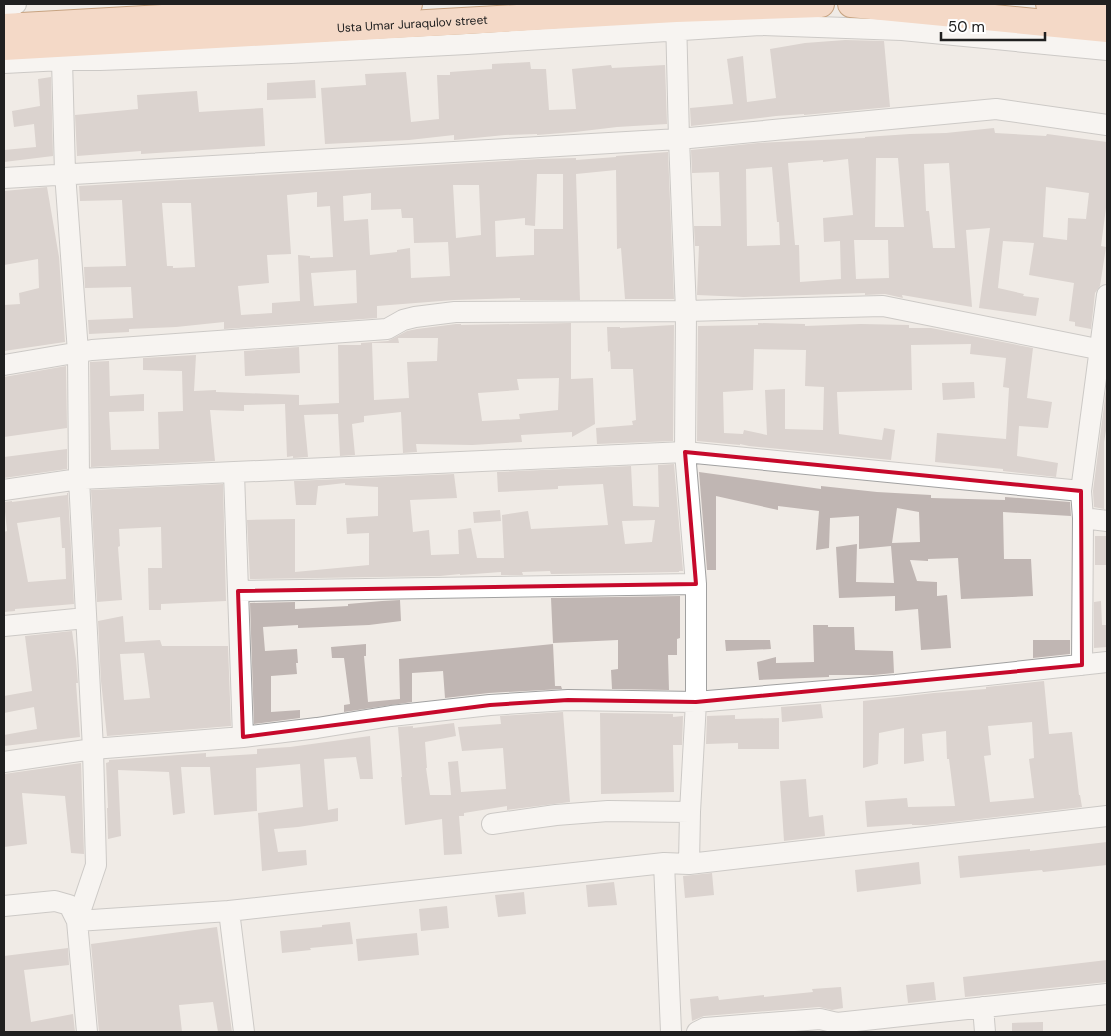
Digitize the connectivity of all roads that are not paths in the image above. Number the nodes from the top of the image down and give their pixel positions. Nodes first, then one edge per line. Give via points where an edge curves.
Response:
1 (4, 4) edge
2 (16, 4) edge
3 (409, 4) edge
4 (821, 4) edge
5 (851, 4) edge
6 (1049, 4) edge
7 (1107, 11) edge
8 (676, 14) edge
9 (4, 27) edge
10 (1107, 29) edge
11 (4, 48) edge
12 (1107, 50) edge
13 (62, 60) junction
14 (4, 63) edge
15 (1107, 124) edge
16 (678, 139) junction
17 (65, 173) junction
18 (4, 178) edge
19 (1107, 295) edge
20 (686, 311) junction
21 (1103, 350) edge
22 (78, 352) junction
23 (4, 365) edge
24 (685, 452) junction
25 (234, 473) junction
26 (79, 479) junction
27 (4, 490) edge
28 (1081, 491) junction
29 (1083, 518) junction
30 (1107, 521) edge
31 (696, 584) junction
32 (238, 591) junction
33 (86, 618) junction
34 (4, 626) edge
35 (1107, 662) edge
36 (1082, 664) junction
37 (696, 702) junction
38 (243, 737) junction
39 (93, 748) junction
40 (4, 762) edge
41 (690, 812) junction
42 (1107, 816) edge
43 (492, 824) dead end
44 (664, 863) junction
45 (689, 864) junction
46 (4, 906) edge
47 (229, 911) junction
48 (77, 921) junction
49 (1107, 994) edge
50 (984, 1007) junction
51 (837, 1027) edge
52 (87, 1032) edge
53 (244, 1032) edge
54 (671, 1032) edge
55 (697, 1032) edge
56 (985, 1032) edge

1 - 2 street
3 - 9 main road, Usta Umar Juraqulov street
4 - 8 main road, Usta Umar Juraqulov street
5 - 10 main road
6 - 7 main road
8 - 11 main road, Usta Umar Juraqulov street
8 - 12 street via 760,25 902,30
8 - 13 street via 467,44
8 - 16 street
13 - 14 street
13 - 17 street
15 - 16 street via 996,109
16 - 17 street
16 - 20 street
17 - 18 street
17 - 22 street
19 - 21 street
20 - 21 street via 883,306
20 - 22 street via 455,312 415,317 386,329
20 - 24 street
21 - 28 street
22 - 23 street
22 - 26 street
24 - 25 street
24 - 28 street
24 - 31 street
25 - 26 street
25 - 32 street
26 - 27 street
26 - 33 street
28 - 29 street
29 - 30 street
29 - 36 street
31 - 32 street
31 - 37 street
32 - 38 street
33 - 34 street
33 - 39 street
35 - 36 street
36 - 37 street via 896,685
37 - 38 street via 568,700 490,705
37 - 41 street
38 - 39 street
39 - 40 street
39 - 48 street via 96,865
41 - 43 street via 608,811
41 - 45 street
42 - 45 street
44 - 45 street
44 - 47 street
44 - 54 street
46 - 48 street via 55,901 69,904
47 - 48 street
47 - 53 street
48 - 52 street
49 - 50 street
50 - 51 street
50 - 56 street
51 - 55 street via 820,1019 705,1028

